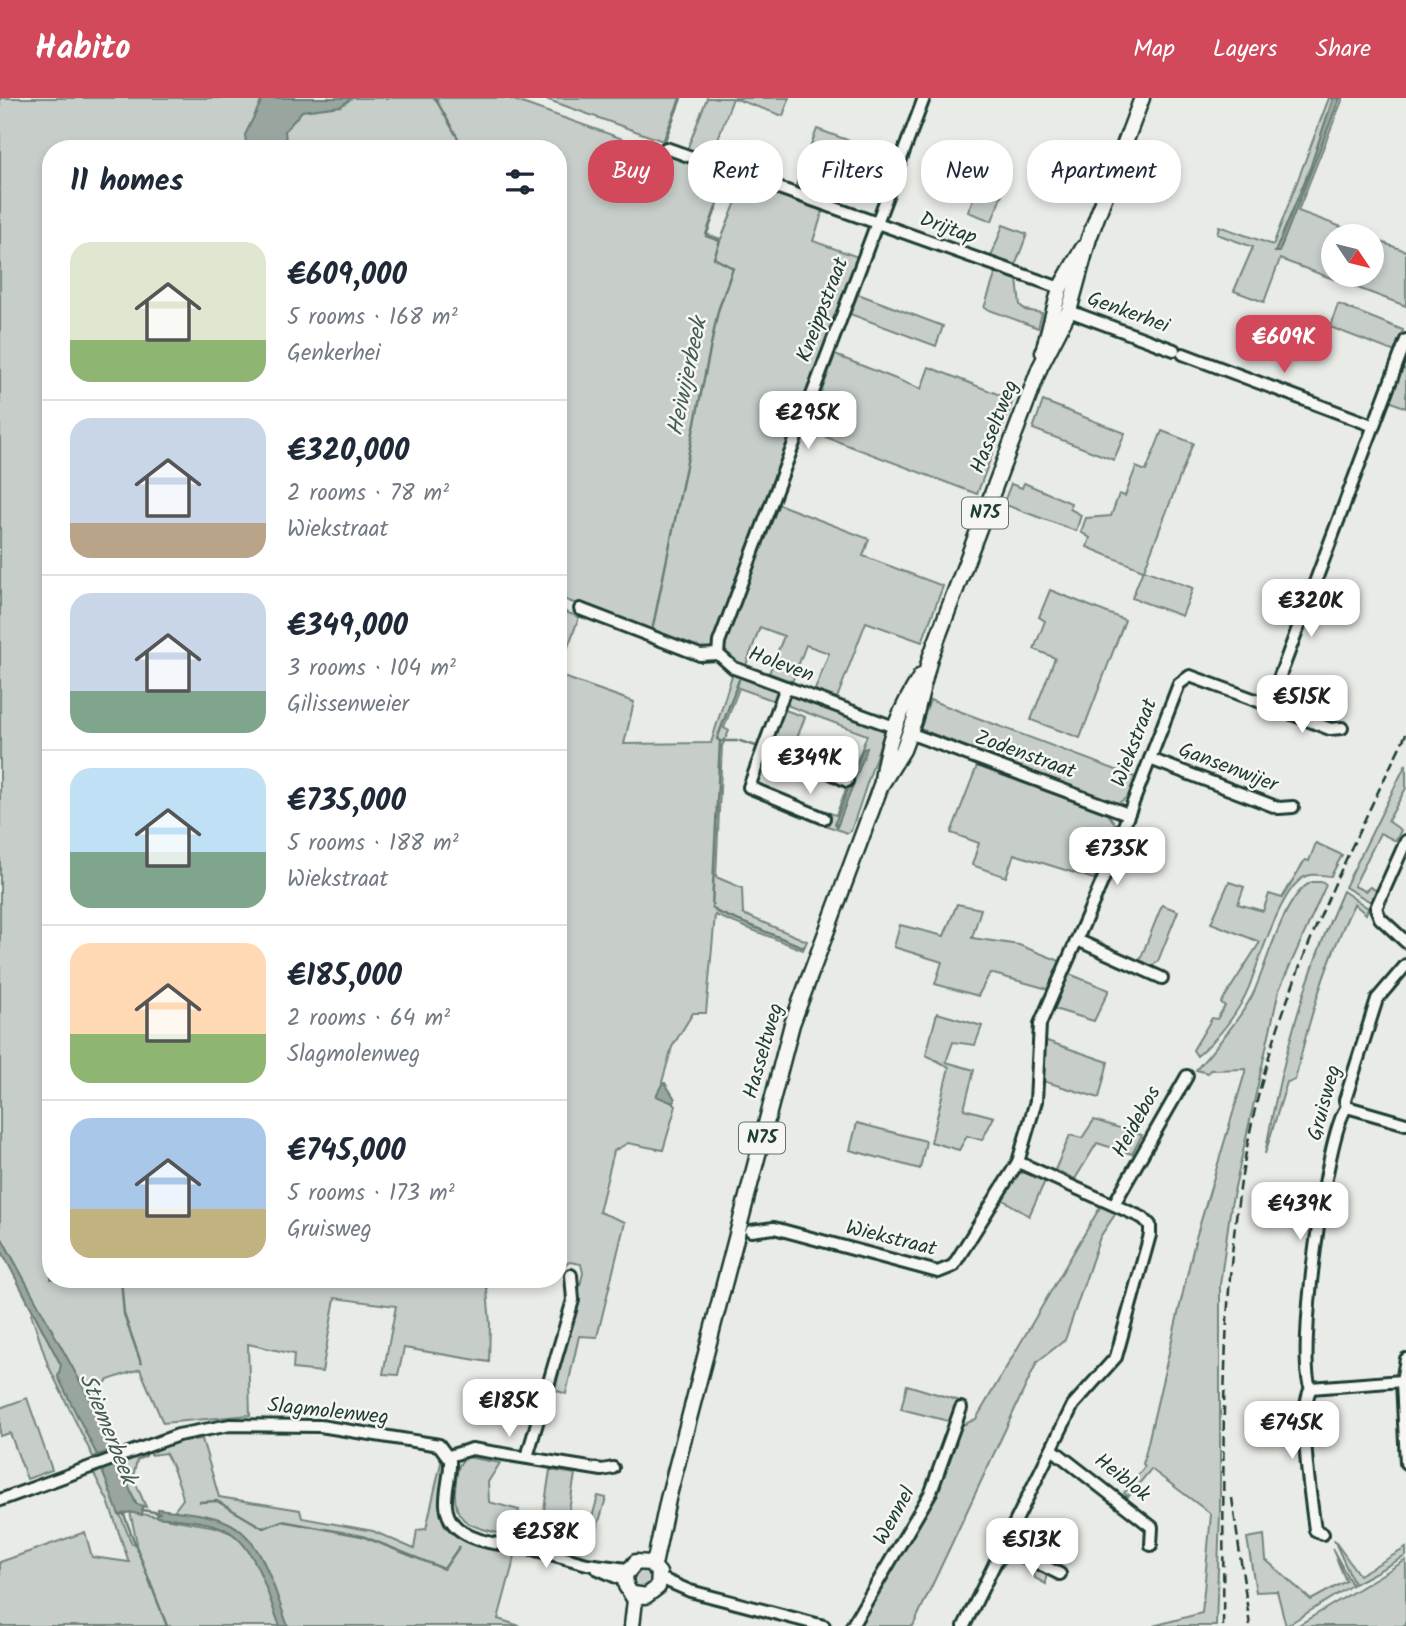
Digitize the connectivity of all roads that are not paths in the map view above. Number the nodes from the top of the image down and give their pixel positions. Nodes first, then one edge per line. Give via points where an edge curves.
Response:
1 (924, 98) edge
2 (1142, 98) edge
3 (674, 151) edge
4 (876, 224) junction
5 (1089, 238) junction
6 (1060, 288) junction
7 (1076, 293) junction
8 (1053, 307) junction
9 (1069, 311) junction
10 (1406, 340) edge
11 (1040, 367) junction
12 (1374, 426) junction
13 (580, 609) dead end
14 (718, 654) junction
15 (930, 658) junction
16 (786, 687) junction
17 (1269, 705) junction
18 (894, 727) junction
19 (1342, 728) dead end
20 (909, 733) junction
21 (763, 750) junction
22 (1150, 759) junction
23 (847, 781) dead end
24 (881, 785) junction
25 (1293, 807) dead end
26 (1128, 814) junction
27 (824, 818) dead end
28 (1406, 841) edge
29 (1077, 940) junction
30 (1406, 943) edge
31 (1406, 965) edge
32 (1162, 978) dead end
33 (1187, 1076) dead end
34 (1347, 1107) junction
35 (1406, 1124) edge
36 (1018, 1162) junction
37 (1114, 1204) junction
38 (751, 1231) dead end
39 (571, 1275) dead end
40 (1406, 1359) edge
41 (1402, 1381) junction
42 (1311, 1388) junction
43 (962, 1415) dead end
44 (1052, 1449) junction
45 (449, 1456) junction
46 (527, 1457) junction
47 (1406, 1463) edge
48 (613, 1468) dead end
49 (0, 1500) edge
50 (1322, 1534) dead end
51 (1152, 1545) dead end
52 (1003, 1546) junction
53 (1060, 1574) dead end
54 (643, 1579) junction
55 (632, 1626) edge
56 (639, 1626) edge
57 (824, 1626) edge
58 (852, 1626) edge
59 (964, 1626) edge

1 - 4 street, Kneippstraat
2 - 5 main road, Hasseltweg / N75
3 - 4 street, Drijtap
4 - 6 street, Drijtap
4 - 14 street, Kneippstraat
5 - 6 main road, Hasseltweg / N75
5 - 7 main road, Hasseltweg / N75
6 - 7 main road via 1069,285
6 - 8 main road, Hasseltweg / N75
7 - 9 main road, Hasseltweg / N75
8 - 9 main road via 1060,314
8 - 11 main road, Hasseltweg / N75
9 - 11 main road, Hasseltweg / N75
9 - 12 street, Genkerhei
10 - 12 street
11 - 15 main road, Hasseltweg / N75
12 - 17 street
13 - 14 street, Holeven via 700,655
14 - 16 street, Holeven via 734,668
15 - 18 main road, Hasseltweg / N75
15 - 20 main road, Hasseltweg / N75
16 - 18 street, Holeven
16 - 21 street
17 - 19 street via 1330,729
17 - 22 street, Wiekstraat via 1190,676 1179,684
18 - 20 main road via 899,737
18 - 24 main road, Hasseltweg / N75
20 - 24 main road, Hasseltweg / N75
20 - 26 street, Zodenstraat
21 - 23 street
21 - 27 street via 749,787
22 - 25 street, Gansenwijer via 1279,808
22 - 26 street, Wiekstraat
24 - 54 main road, Hasseltweg / N75 via 792,1024
26 - 29 street, Wiekstraat
28 - 30 street via 1376,908
29 - 32 street
29 - 36 street, Wiekstraat via 1040,1024 1036,1101
31 - 34 street, Gruisweg via 1384,988 1371,1011 1345,1100
33 - 37 street, Heidebos
34 - 35 street
34 - 42 street, Gruisweg via 1340,1115 1329,1162 1315,1252 1306,1364
36 - 37 street
36 - 38 street, Wiekstraat via 946,1271 775,1228
37 - 44 street via 1143,1218 1150,1225 1150,1236 1116,1357 1073,1405
39 - 46 street via 573,1300
40 - 41 street
41 - 42 street
41 - 47 street
42 - 50 street, Gruisweg via 1306,1398 1308,1461 1315,1530
43 - 58 street, Wennel via 931,1492
44 - 51 street, Heiblok via 1152,1527
44 - 52 street
45 - 46 street via 472,1449
45 - 49 street, Slagmolenweg via 430,1443 289,1423 201,1430
45 - 54 street via 446,1504 456,1527 485,1541
46 - 48 street
52 - 53 street
52 - 59 street
54 - 55 main road, Hasseltweg / N75
54 - 56 main road, Hasseltweg / N75
54 - 57 street

